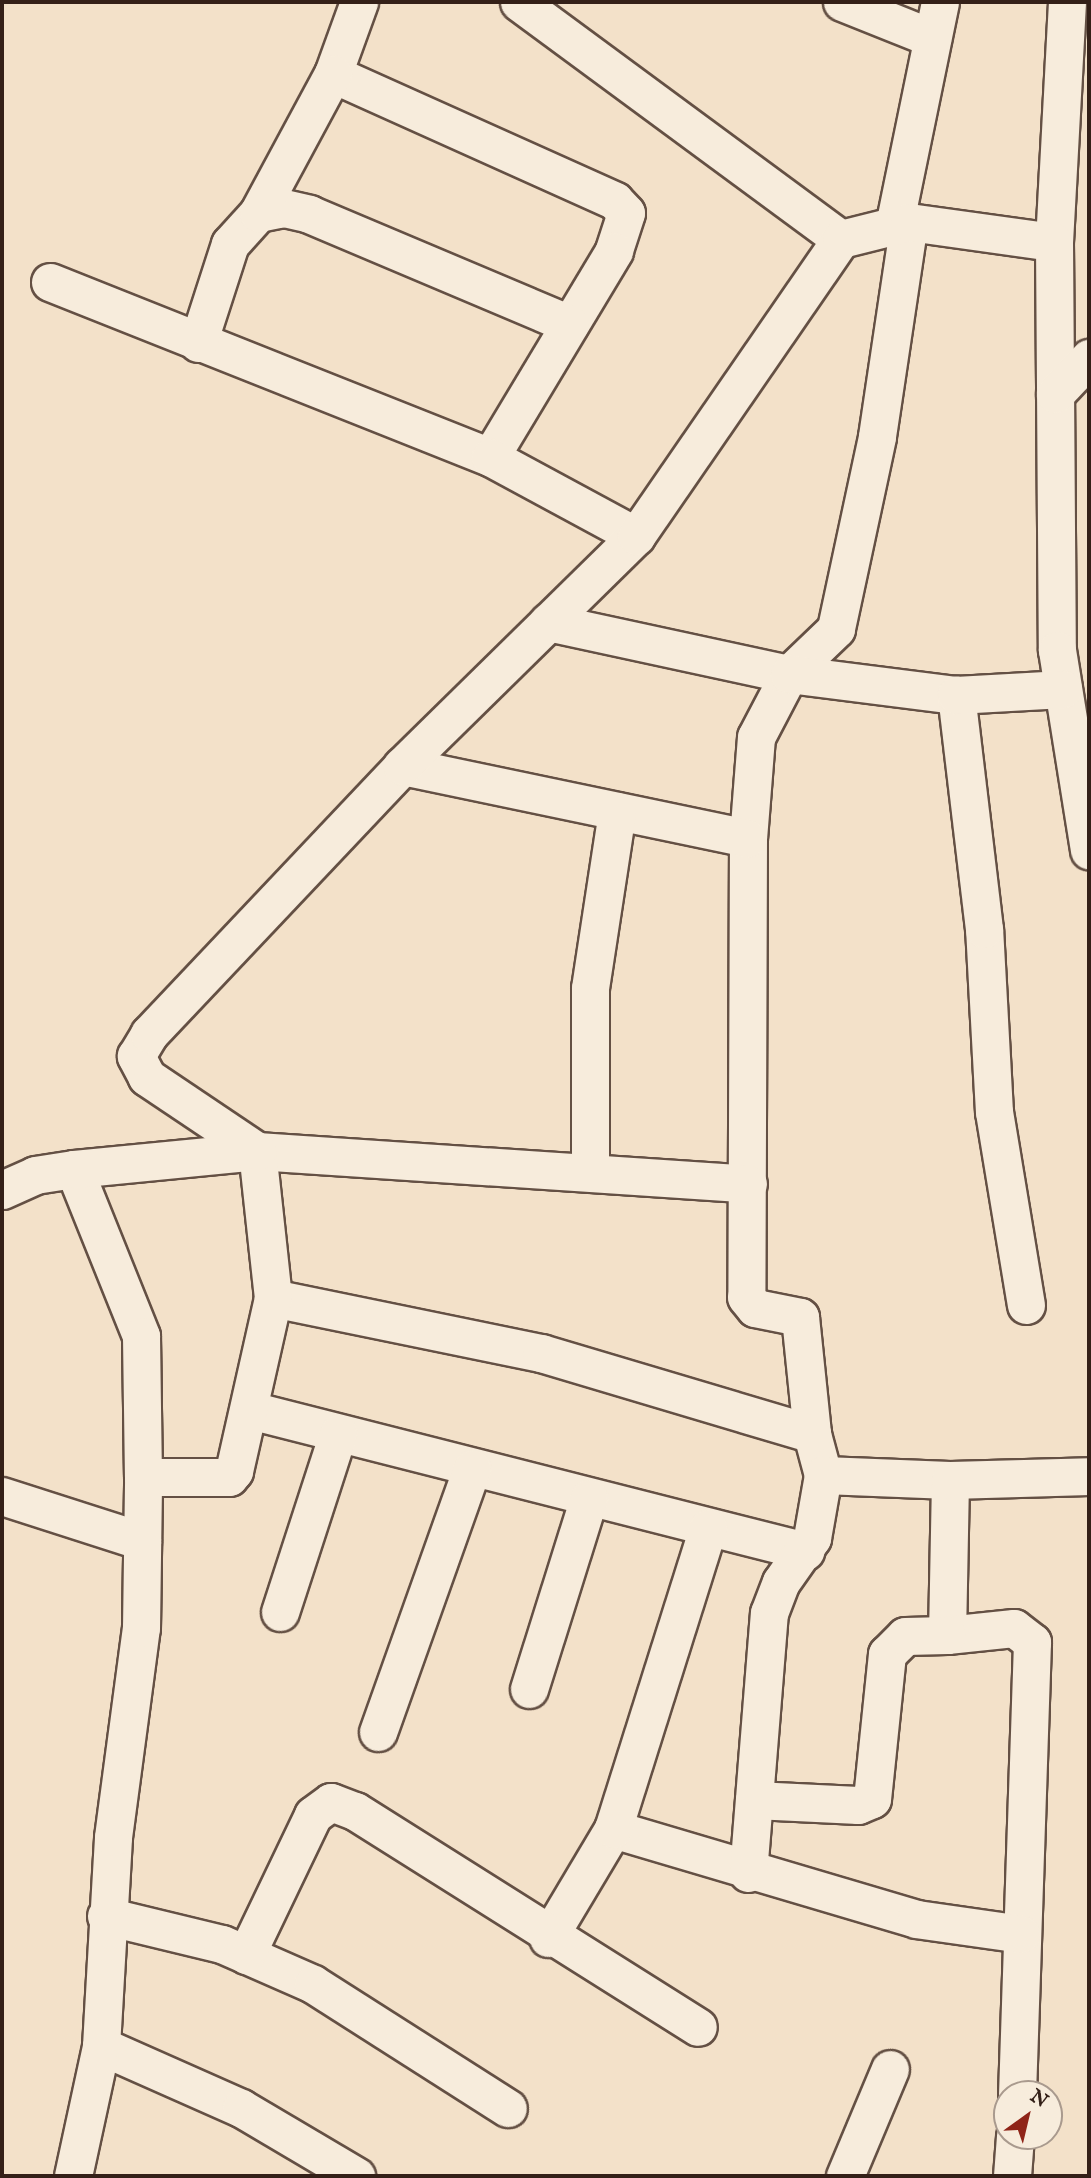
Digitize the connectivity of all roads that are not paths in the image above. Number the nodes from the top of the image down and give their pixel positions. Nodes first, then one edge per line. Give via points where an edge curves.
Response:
1 (359, 2) edge
2 (519, 2) edge
3 (842, 2) edge
4 (940, 2) edge
5 (1067, 2) edge
6 (932, 38) junction
7 (333, 74) junction
8 (258, 213) junction
9 (901, 224) junction
10 (841, 239) junction
11 (1054, 242) junction
12 (50, 282) dead end
13 (570, 324) junction
14 (198, 343) junction
15 (1089, 358) edge
16 (1055, 394) junction
17 (490, 457) junction
18 (636, 536) junction
19 (548, 622) junction
20 (789, 674) junction
21 (1063, 689) junction
22 (956, 695) junction
23 (402, 766) junction
24 (617, 811) junction
25 (748, 838) junction
26 (1089, 848) edge
27 (257, 1151) junction
28 (74, 1169) junction
29 (590, 1169) junction
30 (748, 1184) junction
31 (2, 1190) edge
32 (273, 1298) junction
33 (1026, 1304) dead end
34 (250, 1410) junction
35 (338, 1433) junction
36 (811, 1434) junction
37 (472, 1468) junction
38 (823, 1475) junction
39 (143, 1476) junction
40 (1089, 1476) edge
41 (950, 1480) junction
42 (2, 1496) edge
43 (589, 1498) junction
44 (708, 1528) junction
45 (142, 1541) junction
46 (805, 1551) junction
47 (280, 1612) dead end
48 (947, 1635) junction
49 (529, 1689) dead end
50 (378, 1732) dead end
51 (754, 1800) junction
52 (613, 1829) junction
53 (748, 1873) junction
54 (106, 1916) junction
55 (1021, 1934) junction
56 (548, 1938) junction
57 (246, 1955) junction
58 (698, 2027) dead end
59 (101, 2046) junction
60 (890, 2069) dead end
61 (1017, 2080) edge
62 (508, 2108) dead end
63 (1014, 2150) edge
64 (77, 2164) edge
65 (356, 2176) edge
66 (845, 2176) edge
67 (1012, 2176) edge

1 - 7 street
2 - 10 street
3 - 6 street
4 - 6 street
5 - 11 street
6 - 9 street
7 - 8 street
7 - 13 street via 615,201 626,213 614,251
8 - 13 street via 284,208 309,214
8 - 14 street via 230,244
9 - 10 street
9 - 11 street
9 - 20 street via 877,437 836,629
10 - 18 street
11 - 16 street
12 - 14 street
13 - 17 street
14 - 17 street
15 - 16 street
16 - 21 street via 1057,650
17 - 18 street
18 - 19 street
19 - 20 street
19 - 23 street
20 - 22 street
20 - 25 street via 756,737
21 - 22 street
21 - 26 street
22 - 33 street via 984,929 994,1112
23 - 24 street
23 - 27 street via 149,1034 136,1056 147,1077
24 - 25 street
24 - 29 street via 590,988
25 - 30 street
27 - 28 street
27 - 29 street
27 - 32 street
28 - 31 street via 35,1175
28 - 39 street via 141,1336
29 - 30 street
30 - 36 street via 746,1297 755,1308 800,1317
32 - 34 street
32 - 36 street via 541,1353
34 - 35 street
34 - 39 street via 240,1463 229,1477
35 - 37 street
35 - 47 street
36 - 38 street
37 - 43 street
37 - 50 street
38 - 41 street
38 - 46 street
39 - 45 street
40 - 41 street
41 - 48 street
42 - 45 street
43 - 44 street
43 - 49 street
44 - 46 street
44 - 52 street
45 - 54 street via 141,1628
46 - 51 street via 781,1582 769,1613
48 - 51 street via 905,1636 887,1654 872,1799 858,1805
48 - 55 street via 1014,1628 1032,1642
51 - 53 street
52 - 53 street
52 - 56 street
53 - 55 street via 916,1919
54 - 57 street
54 - 59 street
55 - 61 street
56 - 57 street via 355,1811 331,1802 313,1815
56 - 58 street
57 - 62 street via 313,1984
59 - 64 street
59 - 65 street via 241,2108
60 - 66 street
63 - 67 street

